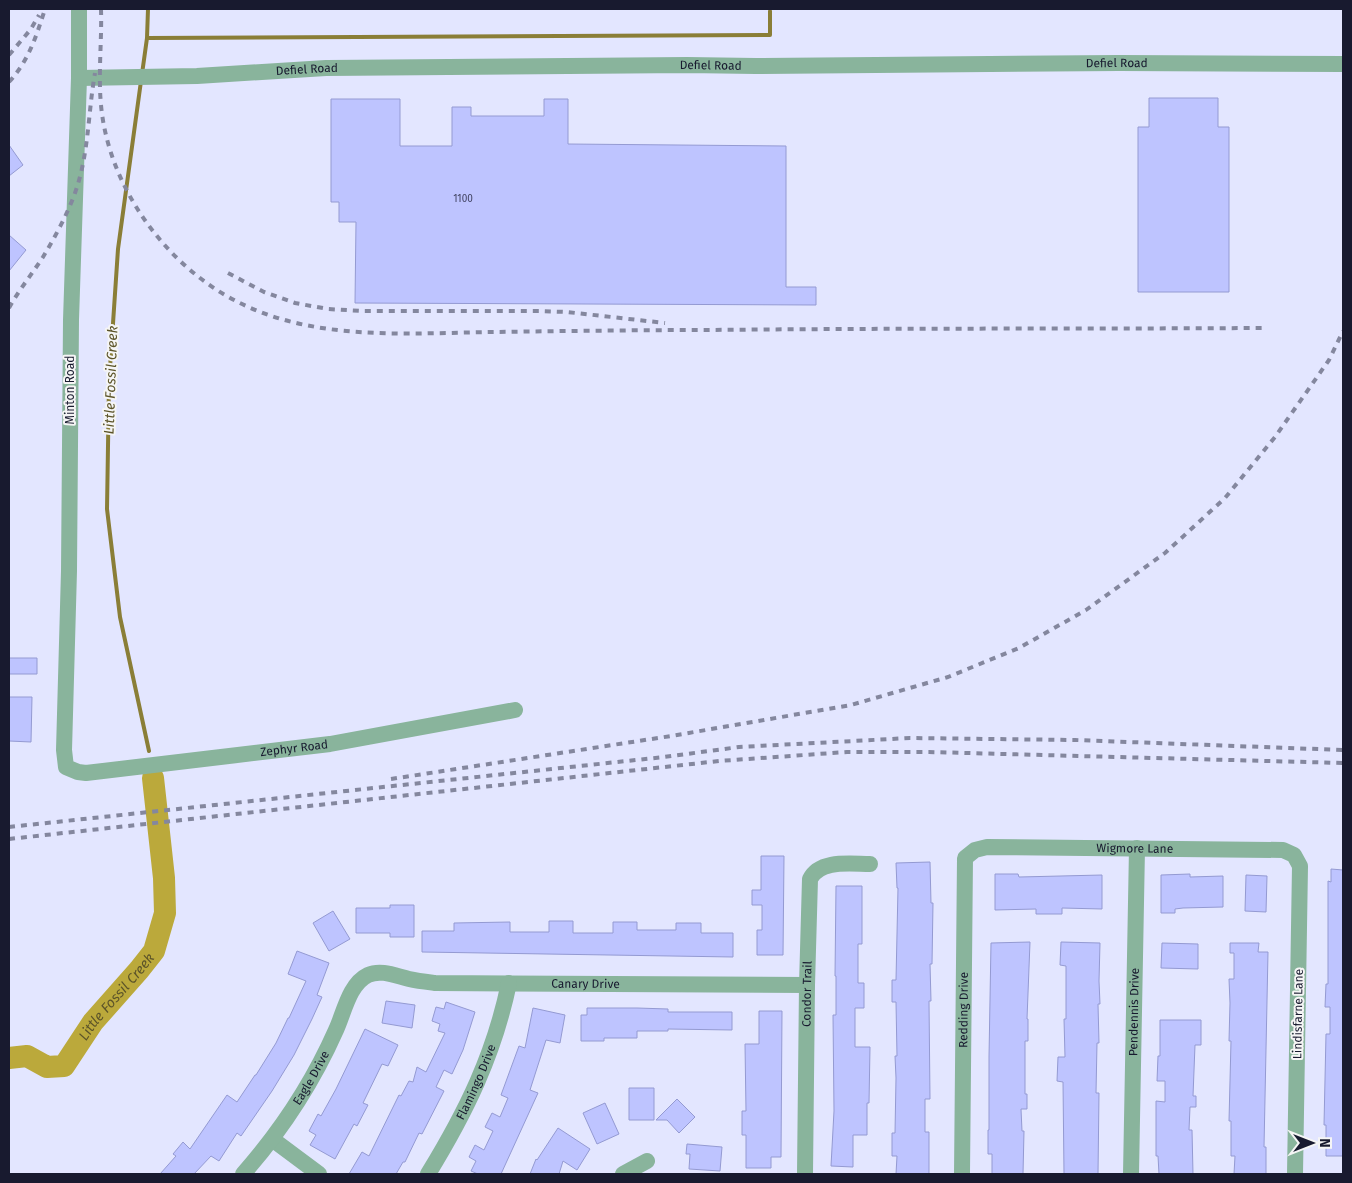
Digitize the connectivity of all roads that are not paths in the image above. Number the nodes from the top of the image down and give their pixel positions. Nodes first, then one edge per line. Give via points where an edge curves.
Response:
1 (79, 9) edge
2 (1343, 64) edge
3 (79, 78) junction
4 (515, 710) dead end
5 (70, 770) joint
6 (1137, 848) junction
7 (975, 850) joint
8 (1294, 855) joint
9 (870, 864) dead end
10 (367, 975) joint
11 (510, 984) junction
12 (807, 984) junction
13 (272, 1139) junction
14 (647, 1160) dead end
15 (243, 1174) edge
16 (319, 1174) edge
17 (428, 1174) edge
18 (623, 1174) edge
19 (805, 1174) edge
20 (962, 1174) edge
21 (1131, 1174) edge
22 (1295, 1174) edge

1 - 3 street, Minton Road
2 - 3 street, Defiel Road via 355,68
3 - 5 street, Minton Road via 71,320 64,750 66,767
4 - 5 street, Zephyr Road via 330,744 86,772
6 - 7 street, Wigmore Lane via 987,847
6 - 8 street, Wigmore Lane via 1283,850
6 - 21 street, Pendennis Drive
7 - 20 street, Redding Drive via 965,858
8 - 22 street, Lindisfarne Lane via 1300,866
9 - 12 street, Condor Trail via 829,865 813,873 809,886
10 - 11 street, Canary Drive via 379,973 436,983
10 - 13 street, Eagle Drive via 355,986 312,1077
11 - 12 street, Canary Drive
11 - 17 street, Flamingo Drive via 484,1068
12 - 19 street, Condor Trail
13 - 15 street, Eagle Drive
13 - 16 street
14 - 18 street

